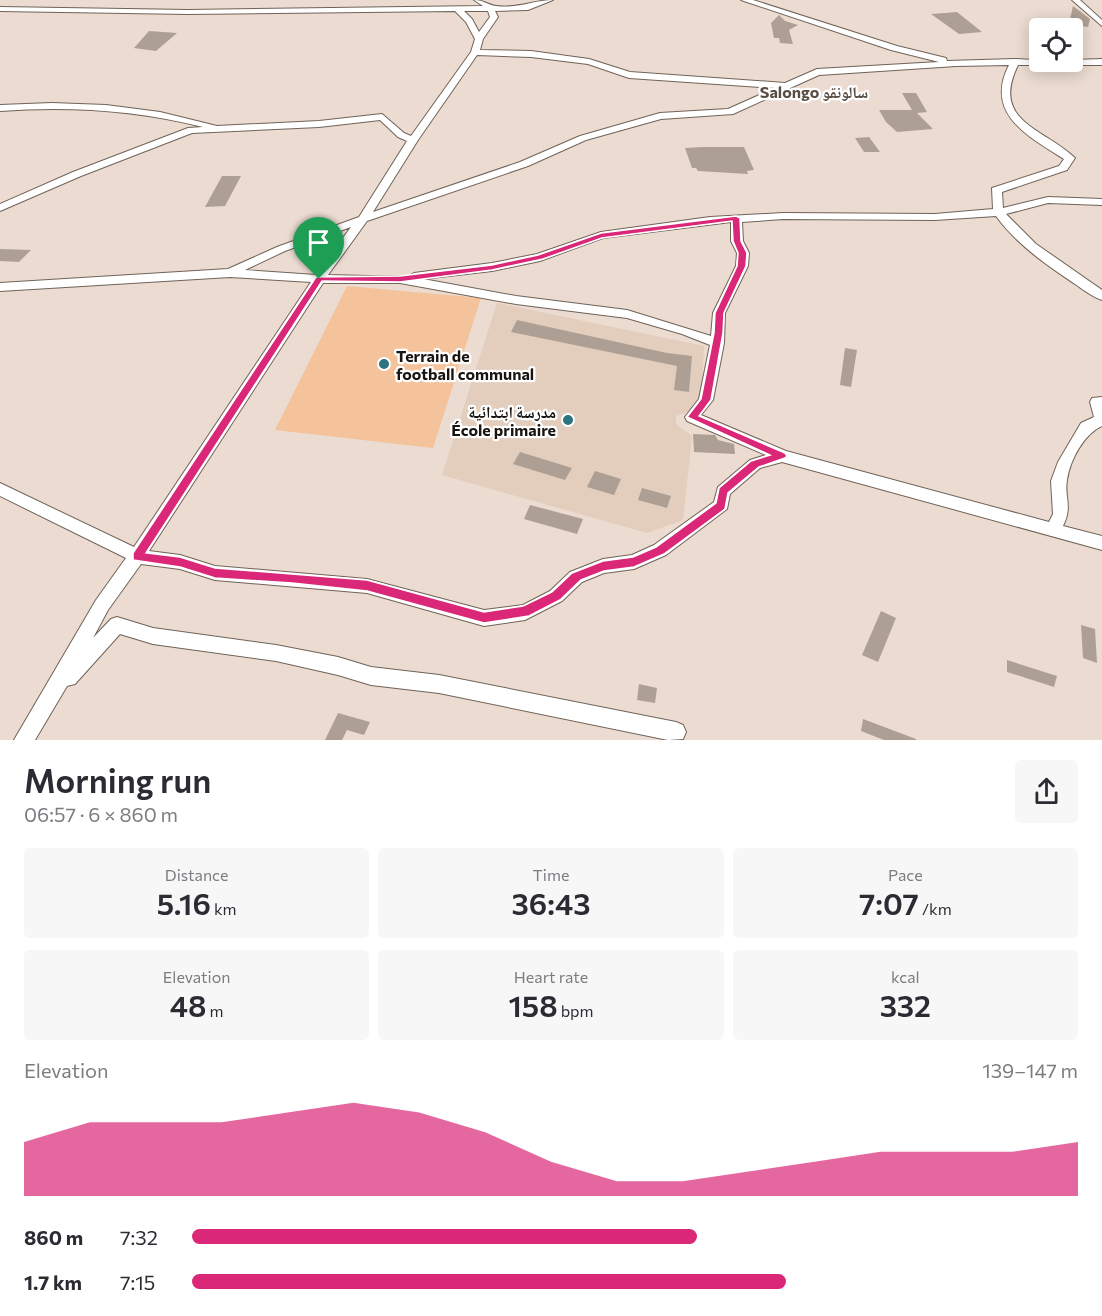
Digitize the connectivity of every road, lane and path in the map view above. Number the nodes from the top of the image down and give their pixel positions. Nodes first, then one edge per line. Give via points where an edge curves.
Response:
1 (478, 0) edge
2 (549, 0) edge
3 (745, 0) edge
4 (1076, 0) edge
5 (490, 7) junction
6 (0, 9) edge
7 (457, 9) junction
8 (1102, 24) edge
9 (480, 39) junction
10 (475, 52) junction
11 (1016, 62) junction
12 (1102, 62) edge
13 (956, 63) junction
14 (786, 87) junction
15 (0, 108) edge
16 (223, 129) junction
17 (413, 140) junction
18 (1102, 202) edge
19 (0, 208) edge
20 (999, 212) junction
21 (736, 218) junction
22 (363, 219) junction
23 (230, 273) junction
24 (319, 279) junction
25 (400, 279) junction
26 (0, 287) edge
27 (1102, 296) edge
28 (717, 343) junction
29 (1102, 402) edge
30 (782, 456) junction
31 (0, 489) edge
32 (1053, 530) junction
33 (1102, 543) edge
34 (137, 556) junction
35 (102, 605) junction
36 (117, 625) junction
37 (53, 694) junction
38 (676, 732) dead end
39 (24, 740) edge

1 - 5 street
2 - 5 street via 528,8
3 - 13 street via 894,48
4 - 8 street
5 - 7 street
5 - 9 street via 494,17
6 - 7 street
7 - 9 street
9 - 10 street
10 - 14 street via 589,62 628,75
10 - 17 street
11 - 12 street
11 - 13 street
11 - 20 street via 1005,83 1004,97 1013,115 1024,129 1070,158 1063,168 996,190
13 - 14 street via 818,72
14 - 22 street via 730,112 660,116 583,138 524,164
15 - 16 street via 48,104 144,111
16 - 17 street via 382,117 401,135
16 - 19 street via 190,130
17 - 22 street
18 - 20 street via 1048,200
20 - 21 street via 935,217
20 - 27 street via 1052,262
21 - 25 street via 601,236 531,260
21 - 28 street via 742,266 719,313
22 - 23 street via 281,249
22 - 24 street
23 - 24 street
23 - 26 street
24 - 25 street
24 - 34 street
25 - 28 street via 516,300 627,314
28 - 30 street via 706,400 692,417
29 - 32 street via 1097,402 1102,420 1086,427 1065,462 1059,482 1061,514
30 - 32 street
30 - 34 street via 755,464 723,491 721,506 660,550 634,562 603,566 576,577 556,596 525,612 484,618 367,586 215,573 180,562
31 - 34 street
32 - 33 street
34 - 35 street
35 - 36 street
35 - 37 street
36 - 37 street
36 - 38 street via 179,641 276,653 371,676 439,684
37 - 39 street

